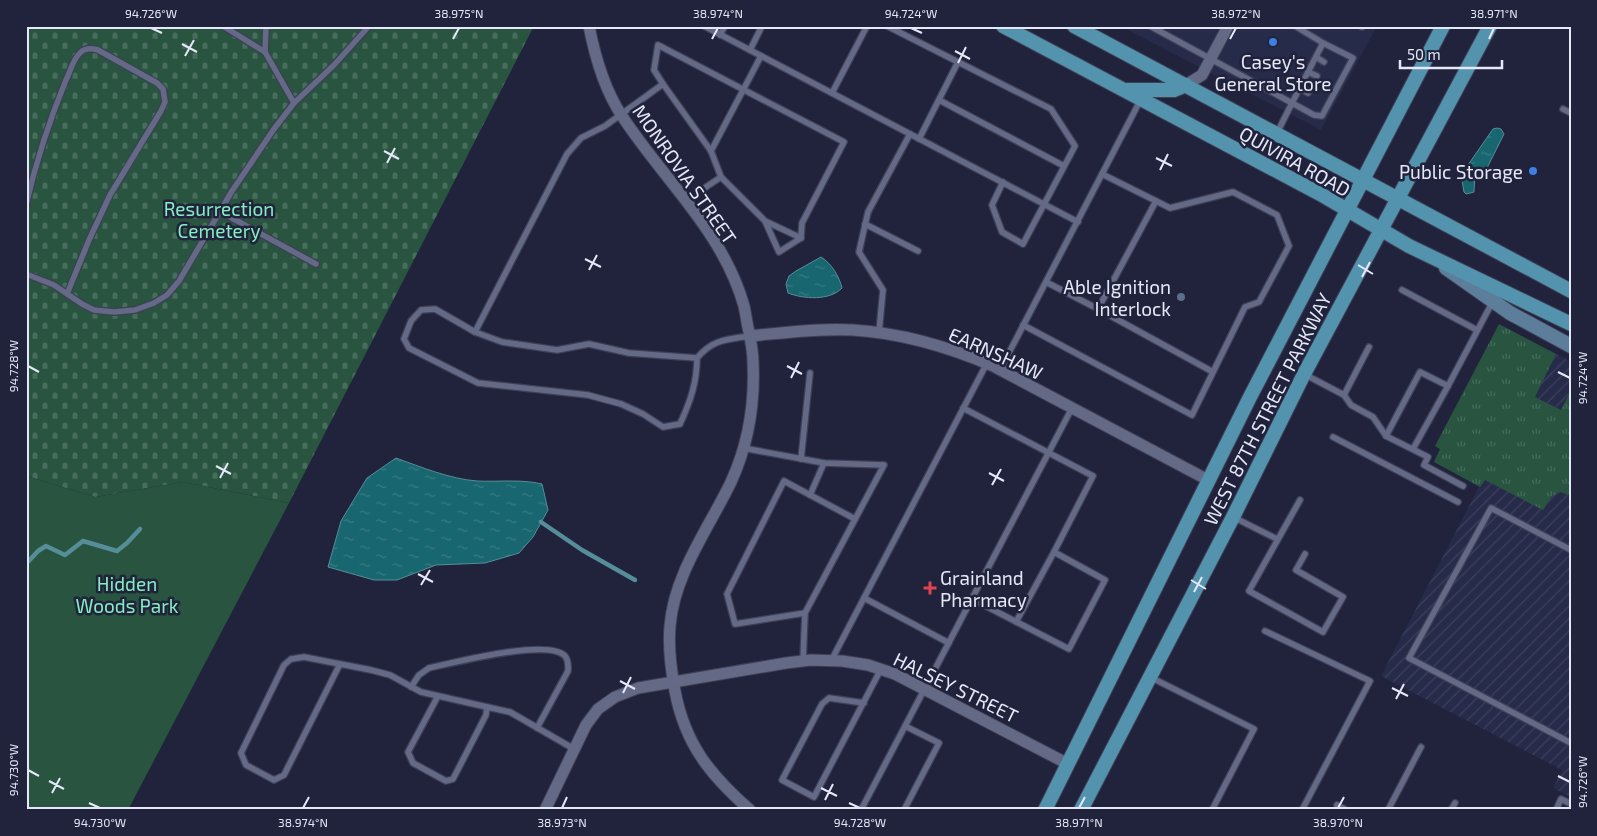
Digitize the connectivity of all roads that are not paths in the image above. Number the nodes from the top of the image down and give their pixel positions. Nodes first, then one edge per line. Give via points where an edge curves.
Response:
1 (223, 26) edge
2 (266, 26) edge
3 (368, 26) edge
4 (589, 26) edge
5 (704, 26) edge
6 (725, 26) edge
7 (762, 26) edge
8 (867, 26) edge
9 (888, 26) edge
10 (1003, 26) edge
11 (1074, 26) edge
12 (1150, 26) edge
13 (1228, 26) edge
14 (1296, 26) edge
15 (1443, 26) edge
16 (1490, 26) edge
17 (720, 35) junction
18 (1323, 43) junction
19 (750, 50) junction
20 (265, 52) junction
21 (761, 56) junction
22 (1316, 57) junction
23 (1211, 58) junction
24 (958, 62) junction
25 (1324, 62) dead end
26 (1308, 72) junction
27 (1316, 76) dead end
28 (663, 84) junction
29 (1186, 85) junction
30 (1300, 88) junction
31 (744, 90) junction
32 (1125, 90) junction
33 (832, 93) junction
34 (1308, 93) dead end
35 (1141, 99) junction
36 (939, 100) junction
37 (294, 103) junction
38 (1292, 103) junction
39 (1563, 109) dead end
40 (1571, 113) edge
41 (621, 115) junction
42 (910, 134) junction
43 (1276, 134) junction
44 (919, 138) junction
45 (711, 151) junction
46 (1064, 166) junction
47 (1102, 174) junction
48 (721, 177) junction
49 (1363, 181) junction
50 (1003, 182) junction
51 (1398, 199) junction
52 (1156, 201) junction
53 (687, 202) junction
54 (1044, 204) junction
55 (26, 205) edge
56 (1346, 210) junction
57 (219, 211) junction
58 (765, 221) junction
59 (1078, 222) junction
60 (865, 224) junction
61 (1382, 230) junction
62 (801, 238) junction
63 (918, 251) dead end
64 (1427, 255) junction
65 (316, 264) dead end
66 (26, 274) edge
67 (1046, 282) junction
68 (1402, 290) dead end
69 (1571, 291) edge
70 (67, 294) junction
71 (1493, 301) junction
72 (1098, 309) junction
73 (1571, 324) edge
74 (1023, 325) junction
75 (1477, 330) junction
76 (475, 332) junction
77 (879, 332) junction
78 (749, 336) junction
79 (1571, 346) edge
80 (1369, 347) dead end
81 (697, 358) junction
82 (987, 363) junction
83 (1000, 370) junction
84 (1213, 372) junction
85 (810, 373) dead end
86 (1304, 374) junction
87 (1448, 386) junction
88 (1344, 395) junction
89 (964, 408) junction
90 (1072, 408) junction
91 (1386, 436) junction
92 (1333, 437) dead end
93 (743, 448) junction
94 (1413, 450) junction
95 (1049, 452) junction
96 (801, 459) junction
97 (824, 463) junction
98 (1208, 480) junction
99 (1463, 486) dead end
100 (810, 495) junction
101 (1300, 500) dead end
102 (1458, 502) dead end
103 (1233, 517) junction
104 (855, 519) junction
105 (1277, 539) junction
106 (1571, 550) edge
107 (1054, 552) junction
108 (1305, 554) dead end
109 (864, 598) junction
110 (972, 599) junction
111 (805, 614) junction
112 (1016, 622) junction
113 (1265, 631) dead end
114 (949, 643) junction
115 (803, 661) junction
116 (830, 661) junction
117 (340, 664) junction
118 (881, 670) junction
119 (1150, 677) junction
120 (674, 682) junction
121 (411, 687) junction
122 (925, 688) junction
123 (438, 696) junction
124 (864, 703) junction
125 (487, 707) junction
126 (905, 726) junction
127 (537, 728) junction
128 (1571, 743) edge
129 (1421, 747) dead end
130 (574, 749) junction
131 (1068, 764) junction
132 (1455, 802) dead end
133 (1571, 804) edge
134 (1337, 805) dead end
135 (545, 810) edge
136 (750, 810) edge
137 (861, 810) edge
138 (904, 810) edge
139 (1045, 810) edge
140 (1080, 810) edge
141 (1212, 810) edge
142 (1302, 810) edge
143 (1346, 810) edge
144 (1388, 810) edge
145 (1452, 810) edge
146 (1556, 810) edge

1 - 20 lane
2 - 20 lane
3 - 37 lane via 334,65
4 - 41 street, MONROVIA STREET via 604,81
5 - 17 lane
6 - 17 lane
7 - 19 lane
8 - 33 lane
9 - 24 lane
10 - 32 main road, QUIVIRA ROAD
11 - 29 main road, QUIVIRA ROAD
12 - 23 lane
13 - 23 street
14 - 18 lane
15 - 49 main road, WEST 87TH STREET PARKWAY
16 - 51 main road, WEST 87TH STREET PARKWAY
17 - 19 lane
18 - 22 lane
18 - 38 lane via 1353,58 1322,116
19 - 21 lane
20 - 37 lane
21 - 31 lane
21 - 33 lane
22 - 25 lane
22 - 26 lane
23 - 29 street via 1202,74
23 - 38 lane
24 - 36 lane
24 - 46 lane via 1051,109 1075,146
26 - 27 lane
26 - 30 lane
28 - 31 lane via 654,70 658,45
28 - 41 lane
28 - 45 lane
29 - 32 main road via 1174,90
29 - 43 main road, QUIVIRA ROAD
30 - 34 lane
30 - 38 lane
31 - 45 lane
31 - 62 lane via 844,142 802,222
32 - 35 main road, QUIVIRA ROAD
33 - 42 lane
35 - 47 lane
35 - 56 main road, QUIVIRA ROAD
36 - 44 lane
36 - 46 lane
37 - 57 lane
38 - 43 lane
39 - 40 lane
41 - 53 street, MONROVIA STREET
41 - 76 lane via 581,138 567,154
42 - 44 lane
42 - 60 lane via 868,212
43 - 49 main road, QUIVIRA ROAD
44 - 50 lane
45 - 48 lane
46 - 54 lane
47 - 52 lane
47 - 59 lane
48 - 53 lane
48 - 58 lane
49 - 51 main road, QUIVIRA ROAD
49 - 56 main road, WEST 87TH STREET PARKWAY
50 - 54 lane
50 - 54 lane via 992,204 1002,232 1023,244
51 - 61 main road, WEST 87TH STREET PARKWAY
51 - 69 main road, QUIVIRA ROAD
52 - 72 lane
52 - 84 lane via 1170,208 1232,192 1277,215 1289,246 1259,302 1245,306
53 - 78 street, MONROVIA STREET via 732,273 744,306
54 - 59 lane
55 - 70 lane via 57,102 82,51 98,50 163,89 165,102 161,111 110,194
56 - 61 main road, QUIVIRA ROAD
56 - 98 main road, WEST 87TH STREET PARKWAY
57 - 65 lane
57 - 70 lane via 179,281 167,295 154,303 135,310 94,310
58 - 62 lane
58 - 62 lane via 779,252
59 - 67 lane
60 - 63 lane
60 - 77 lane via 859,252 883,290
61 - 64 main road, QUIVIRA ROAD
61 - 86 main road, WEST 87TH STREET PARKWAY
64 - 71 main road
64 - 73 main road, QUIVIRA ROAD
66 - 70 lane
67 - 72 lane
67 - 74 lane
68 - 75 lane
71 - 75 lane
71 - 79 main road
72 - 84 lane
74 - 83 lane
74 - 84 lane via 1192,415
75 - 87 lane
76 - 81 lane via 502,342 557,350 589,344 629,353
76 - 81 lane via 435,309 422,310 411,320 404,339 409,348 478,383 588,395 621,404 663,428 680,424 697,377
77 - 78 street, EARNSHAW via 814,330
77 - 82 street, EARNSHAW via 924,341
78 - 81 lane via 720,341 706,348
78 - 93 street, MONROVIA STREET via 753,388
80 - 88 lane
82 - 83 street, EARNSHAW
82 - 89 lane
83 - 90 street, EARNSHAW
85 - 96 lane
86 - 88 lane
86 - 103 main road, WEST 87TH STREET PARKWAY
87 - 91 lane via 1420,372
87 - 94 lane
88 - 91 lane via 1350,405 1373,417
89 - 95 lane
89 - 109 lane
90 - 95 lane
90 - 98 street, EARNSHAW
91 - 94 lane
92 - 102 lane
93 - 96 lane
93 - 120 street, MONROVIA STREET via 732,480 689,563 676,597 669,642
94 - 99 lane via 1428,457 1424,465
95 - 107 lane via 1093,476
95 - 110 lane
96 - 97 lane
97 - 100 lane
97 - 104 lane via 884,465
98 - 131 main road, WEST 87TH STREET PARKWAY
100 - 104 lane
100 - 111 lane via 784,481 727,594 735,624
101 - 105 lane
103 - 105 lane
103 - 119 main road, WEST 87TH STREET PARKWAY
104 - 111 lane
105 - 108 lane via 1249,591 1323,632 1343,597 1296,570
106 - 128 lane via 1490,508 1409,658
107 - 112 lane
107 - 112 lane via 1105,580 1069,648
109 - 114 lane
109 - 116 lane
110 - 112 lane
110 - 114 lane
111 - 115 lane
113 - 142 lane via 1370,681
114 - 122 lane
115 - 116 street, HALSEY STREET
115 - 120 street, HALSEY STREET
116 - 118 street, HALSEY STREET via 868,665
117 - 117 lane via 304,657 284,665 242,753 246,765 274,780 284,775
117 - 121 lane via 390,676
118 - 122 street, HALSEY STREET
118 - 124 lane
119 - 140 main road, WEST 87TH STREET PARKWAY
119 - 141 lane via 1254,729
120 - 130 street, HALSEY STREET via 638,688 615,697 598,709
120 - 136 street, MONROVIA STREET via 680,714 690,739 727,790
121 - 123 lane
121 - 127 lane via 429,668 518,650 557,652 565,656 568,671
122 - 126 lane
122 - 131 street, HALSEY STREET
123 - 125 lane
123 - 125 lane via 408,752 413,764 446,781 453,779 486,716
124 - 124 lane via 814,797 782,780 822,704 829,698
125 - 127 lane via 510,712
126 - 137 lane
126 - 138 lane via 939,744
127 - 130 lane
129 - 144 lane
130 - 135 street, HALSEY STREET
131 - 139 main road, WEST 87TH STREET PARKWAY
132 - 145 lane
133 - 146 lane via 1561,799
134 - 143 lane

